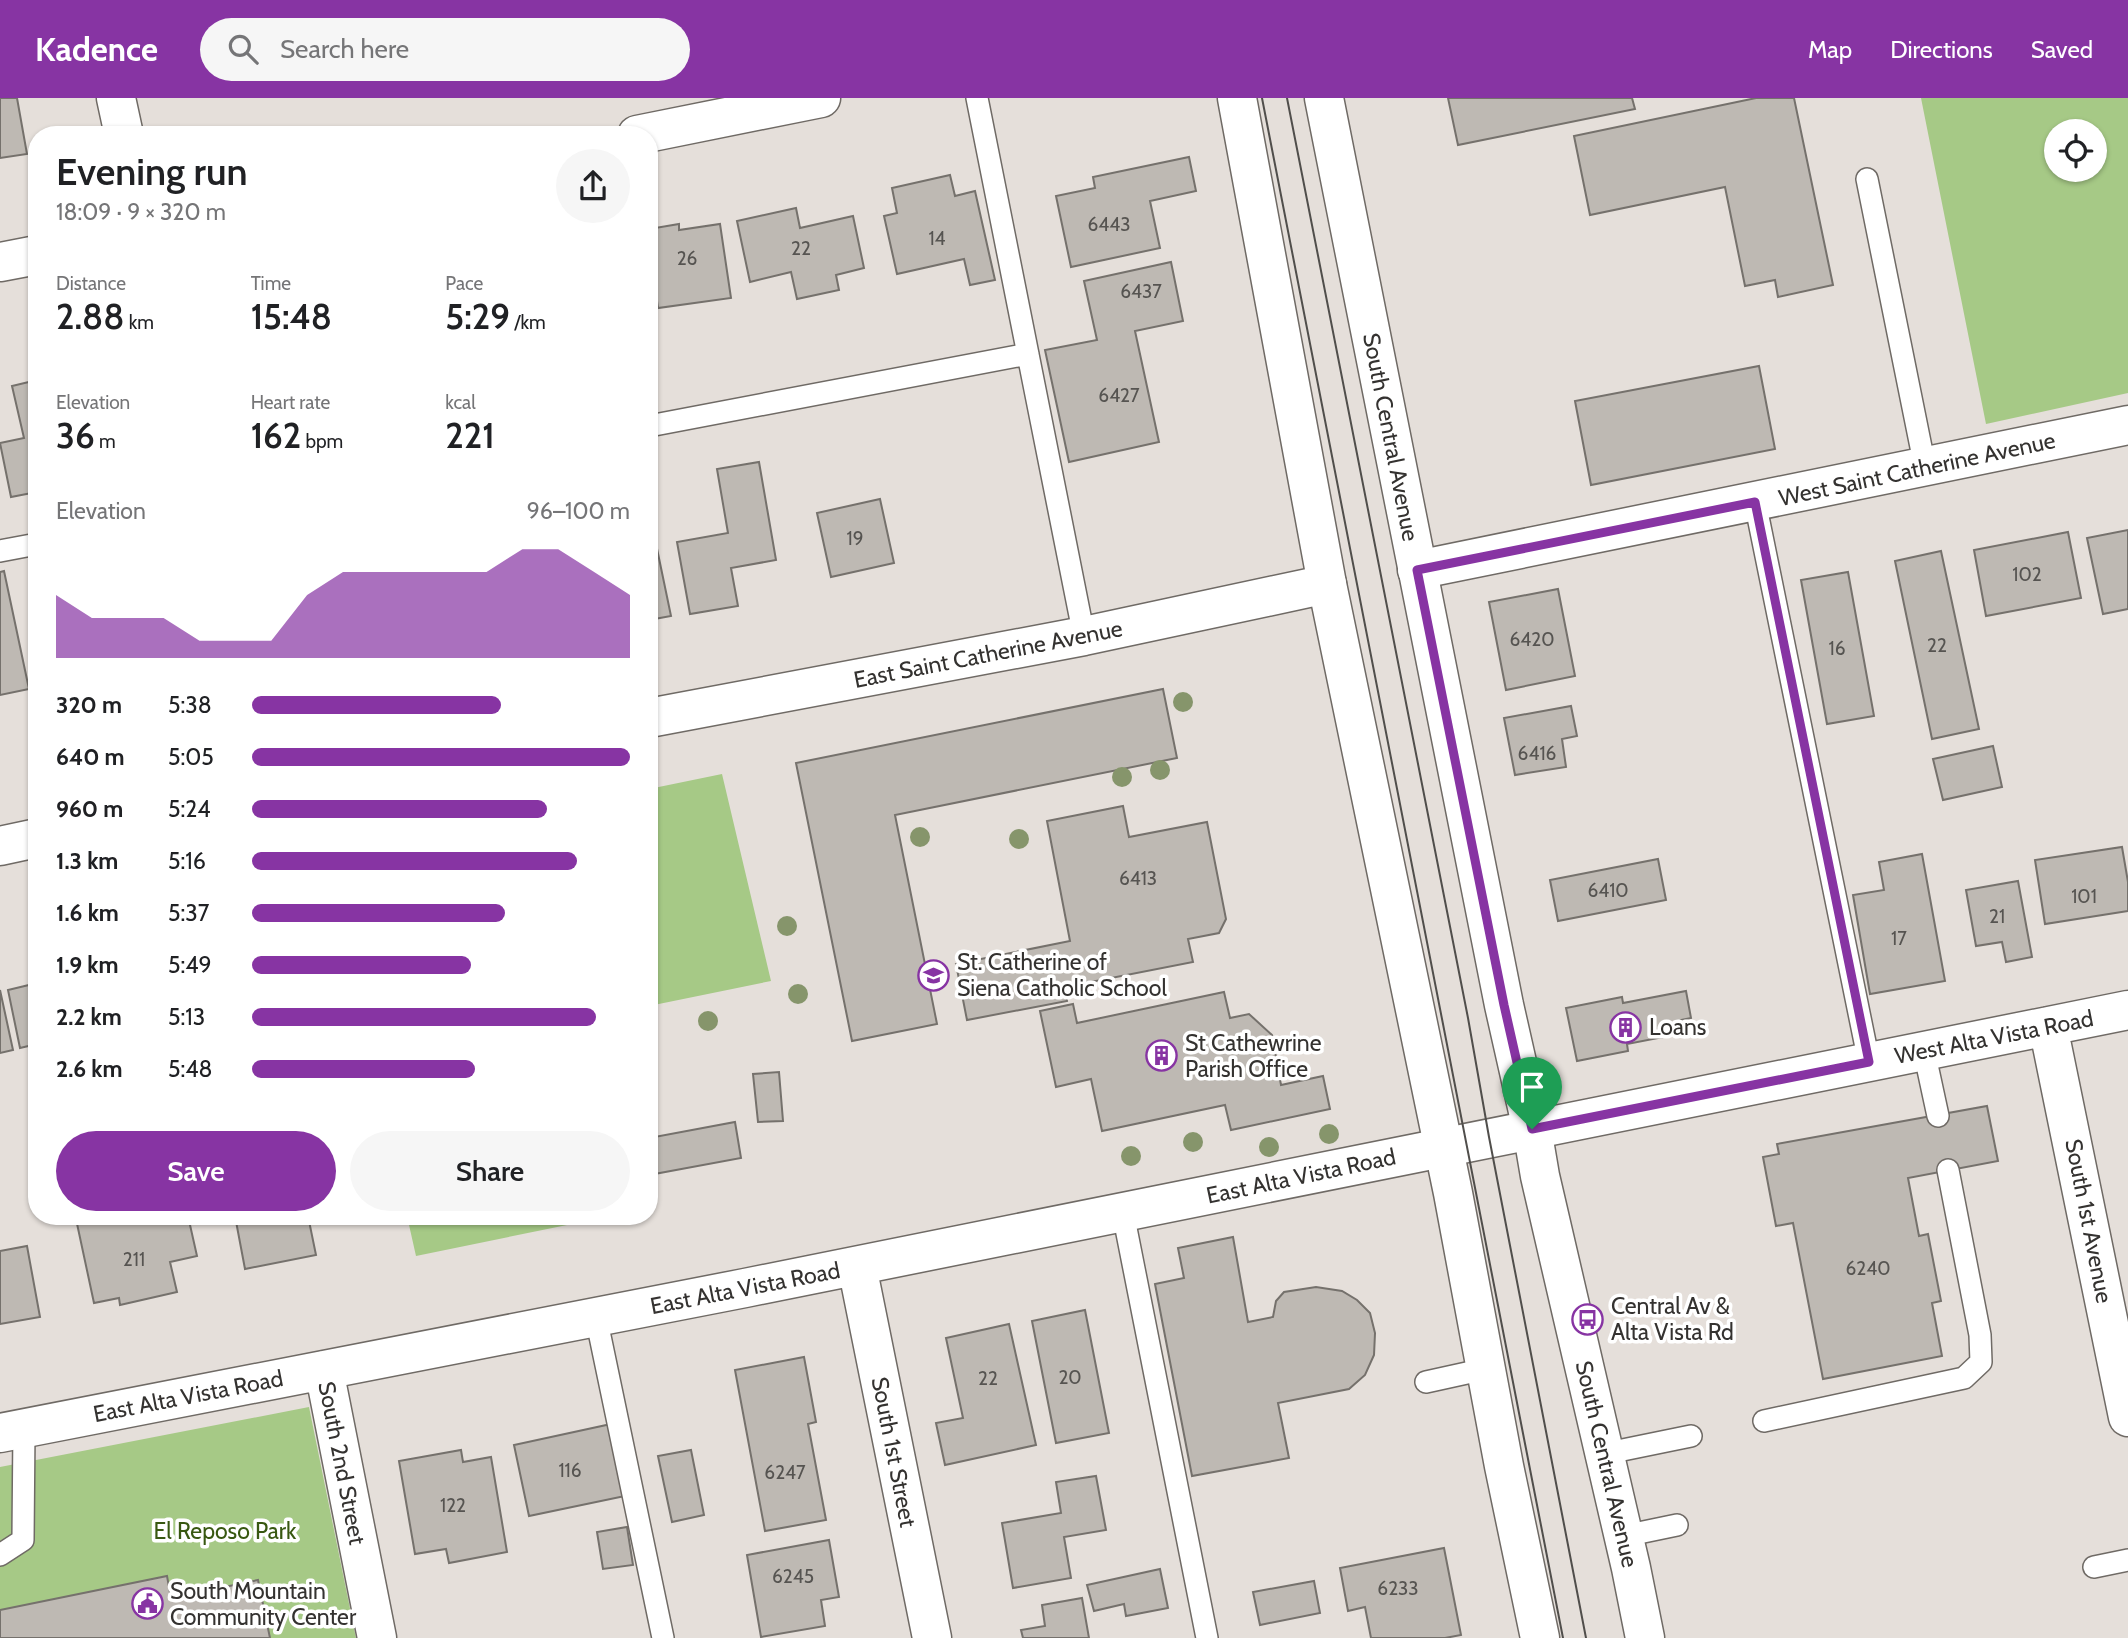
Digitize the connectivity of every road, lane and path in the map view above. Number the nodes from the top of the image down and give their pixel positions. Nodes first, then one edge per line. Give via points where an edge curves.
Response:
1 (116, 98) edge
2 (821, 98) edge
3 (977, 98) edge
4 (1237, 98) edge
5 (1324, 98) edge
6 (122, 126) edge
7 (658, 131) edge
8 (1867, 179) dead end
9 (28, 257) edge
10 (0, 262) edge
11 (1028, 354) junction
12 (658, 424) edge
13 (2128, 425) edge
14 (1925, 467) junction
15 (1755, 502) junction
16 (28, 546) edge
17 (0, 551) edge
18 (1417, 570) junction
19 (1327, 584) junction
20 (1084, 636) junction
21 (658, 716) edge
22 (28, 840) edge
23 (0, 846) edge
24 (2128, 1010) edge
25 (2048, 1026) junction
26 (1924, 1051) junction
27 (1869, 1062) junction
28 (1938, 1116) dead end
29 (1532, 1129) junction
30 (1489, 1138) joint
31 (1444, 1147) junction
32 (1948, 1170) dead end
33 (1123, 1213) junction
34 (857, 1266) junction
35 (596, 1317) junction
36 (1485, 1369) junction
37 (324, 1370) junction
38 (1426, 1382) dead end
39 (2128, 1417) edge
40 (1764, 1420) dead end
41 (12, 1430) edge
42 (1691, 1436) dead end
43 (1603, 1454) junction
44 (1677, 1525) dead end
45 (1624, 1536) junction
46 (0, 1555) edge
47 (2128, 1560) edge
48 (2094, 1567) dead end
49 (377, 1638) edge
50 (663, 1638) edge
51 (932, 1638) edge
52 (1208, 1638) edge
53 (1540, 1638) edge
54 (1644, 1638) edge

1 - 6 street
2 - 7 street
3 - 11 lane
4 - 19 street
5 - 18 street, South Central Avenue
8 - 14 lane
9 - 10 street
11 - 12 lane
11 - 20 lane
13 - 14 street, West Saint Catherine Avenue
14 - 15 street, West Saint Catherine Avenue
15 - 18 street, West Saint Catherine Avenue
15 - 27 lane
16 - 17 lane
18 - 29 street, South Central Avenue
19 - 20 street, East Saint Catherine Avenue
19 - 31 street
20 - 21 street, East Saint Catherine Avenue
22 - 23 street
24 - 25 street, West Alta Vista Road
25 - 26 street, West Alta Vista Road
25 - 39 street, South 1st Avenue
26 - 27 street, West Alta Vista Road
26 - 28 lane
27 - 29 street, West Alta Vista Road
29 - 30 street, West Alta Vista Road
29 - 43 street, South Central Avenue
30 - 31 street, East Alta Vista Road
31 - 33 street, East Alta Vista Road
31 - 36 street
32 - 40 lane via 1980,1335 1981,1362 1964,1378
33 - 34 street, East Alta Vista Road
33 - 52 lane
34 - 35 street, East Alta Vista Road
34 - 51 street, South 1st Street
35 - 37 street, East Alta Vista Road
35 - 50 lane
36 - 38 lane
36 - 53 street
37 - 41 street, East Alta Vista Road
37 - 49 street, South 2nd Street
41 - 46 lane via 23,1540
42 - 43 lane
43 - 45 street, South Central Avenue
44 - 45 lane
45 - 54 street, South Central Avenue
47 - 48 lane

